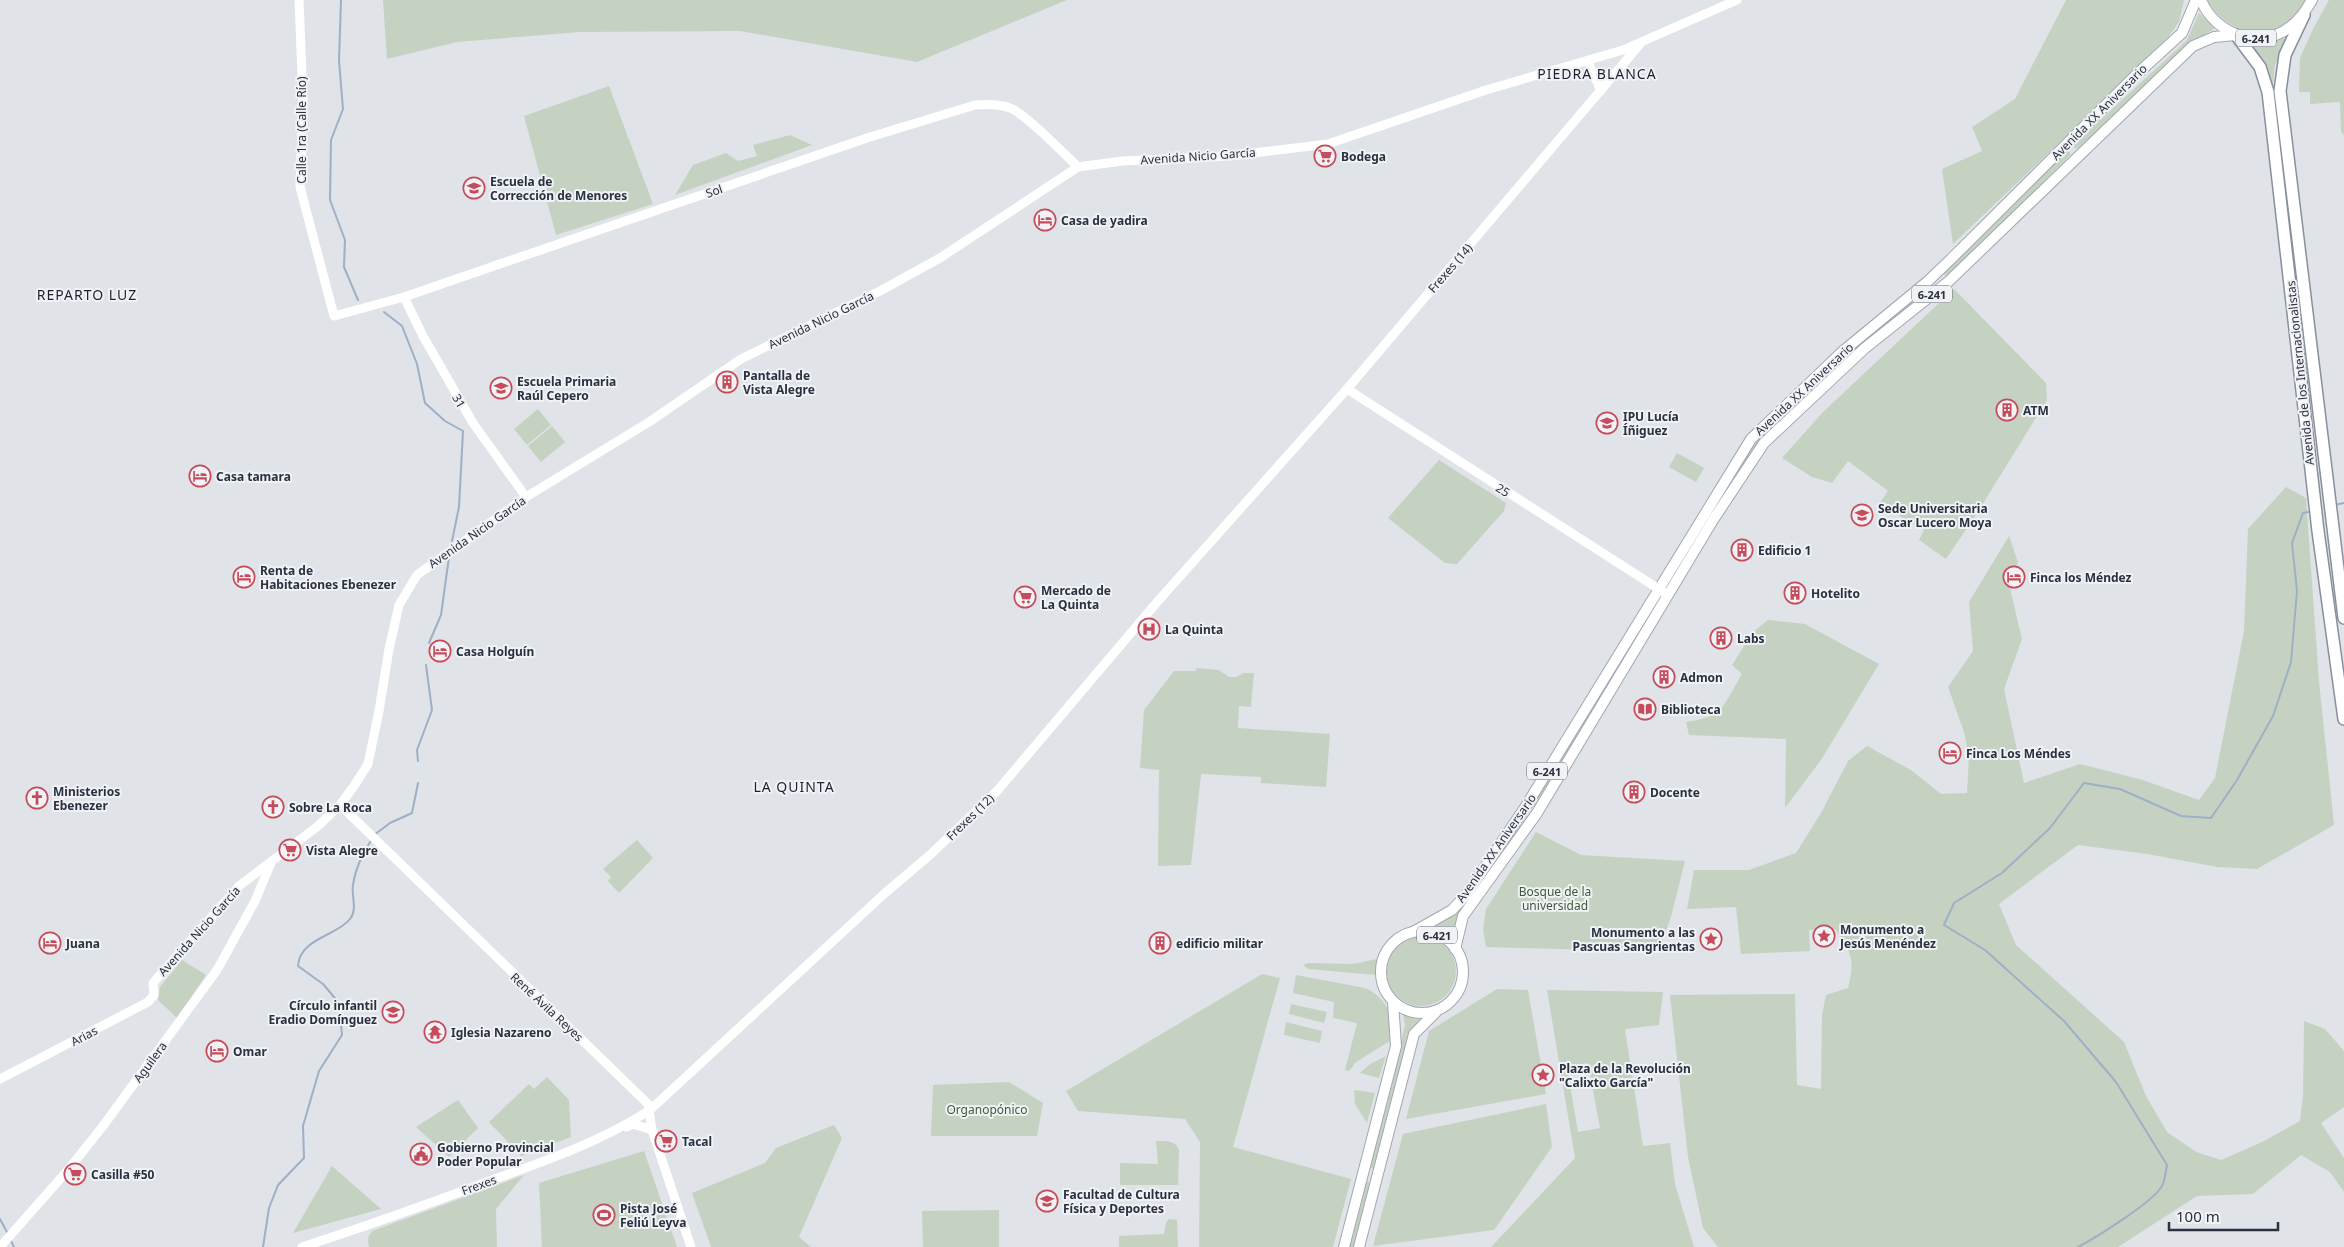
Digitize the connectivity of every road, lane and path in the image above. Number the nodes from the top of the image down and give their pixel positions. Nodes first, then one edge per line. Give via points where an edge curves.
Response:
1 (299, 0) edge
2 (1737, 0) edge
3 (2196, 0) edge
4 (2201, 0) edge
5 (2312, 0) edge
6 (2304, 14) junction
7 (2236, 35) junction
8 (1640, 44) junction
9 (1588, 62) junction
10 (1601, 91) junction
11 (1078, 167) junction
12 (404, 297) junction
13 (334, 316) joint
14 (1347, 390) junction
15 (1257, 491) joint
16 (526, 497) junction
17 (1663, 592) junction
18 (2344, 618) edge
19 (2344, 719) edge
20 (340, 805) junction
21 (272, 860) junction
22 (1414, 932) junction
23 (1455, 949) junction
24 (152, 983) joint
25 (1393, 1002) junction
26 (1437, 1011) junction
27 (0, 1079) edge
28 (650, 1110) junction
29 (616, 1130) junction
30 (652, 1130) junction
31 (3, 1244) edge
32 (302, 1247) edge
33 (691, 1247) edge
34 (1344, 1247) edge
35 (1359, 1247) edge

1 - 13 street, Calle 1ra (Calle Río) via 300,187
2 - 8 street, Avenida Nicio García
3 - 17 main road, Avenida XX Aniversario / 6-241 via 2182,33 1950,260 1842,352 1751,439
4 - 7 main road, 6-241 via 2205,11 2218,26
5 - 6 main road, 6-241
6 - 7 main road, 6-241 via 2290,28 2273,36 2254,39
6 - 18 highway, Avenida de los Internacionalistas via 2285,55 2280,91
7 - 17 main road, Avenida XX Aniversario / 6-241 via 2214,37 2194,46 1948,282 1865,348 1764,443
7 - 19 highway, Avenida de los Internacionalistas via 2260,67 2268,92 2318,531
8 - 9 street, Avenida Nicio García
8 - 10 street, Frexes (14)
9 - 10 street
9 - 11 street, Avenida Nicio García via 1477,93 1328,144 1228,156 1122,161
10 - 14 street, Frexes (14)
11 - 12 street, Sol via 1011,108 975,105 870,137
11 - 16 street, Avenida Nicio García via 932,262 742,359 649,422
12 - 13 street, Sol
12 - 16 street, 31 via 458,399
14 - 15 street, Frexes (14)
14 - 17 street, 25
15 - 28 street, Frexes (12) via 1158,601 990,798
16 - 20 street, Avenida Nicio García via 417,575 399,604 368,764
17 - 22 main road, Avenida XX Aniversario / 6-241 via 1466,896 1452,910
17 - 23 main road, Avenida XX Aniversario / 6-241 via 1537,812 1463,916
20 - 21 street, Avenida Nicio García
20 - 28 street, René Ávila Reyes via 648,1104
21 - 24 street, Avenida Nicio García via 239,886
21 - 31 street, Aguilera via 255,901 217,970 104,1126
22 - 23 main road, 6-421 via 1444,937
22 - 25 main road, Avenida XX Aniversario / 6-421 via 1401,936 1384,954 1381,978
23 - 26 main road, 6-421 via 1462,961 1460,989
24 - 27 street, Arias via 154,995 148,1002
25 - 26 main road via 1421,1014
25 - 34 main road, Avenida XX Aniversario / 6-421 via 1396,1046
26 - 35 main road, 6-421 via 1414,1034
28 - 29 street, Frexes
28 - 30 street
29 - 30 street via 634,1124
29 - 32 street, Frexes via 507,1175
30 - 33 street

